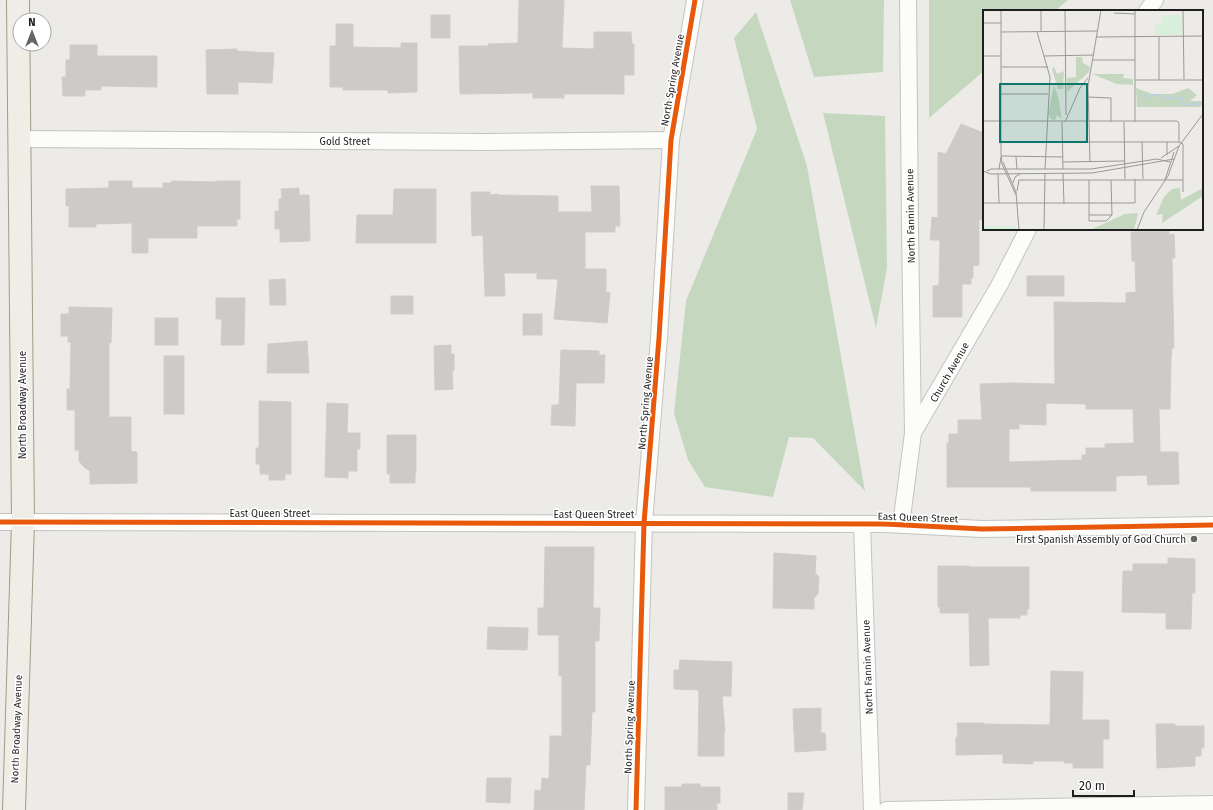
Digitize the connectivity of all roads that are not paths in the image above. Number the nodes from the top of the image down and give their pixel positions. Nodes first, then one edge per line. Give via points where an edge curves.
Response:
1 (18, 0) edge
2 (695, 0) edge
3 (908, 0) edge
4 (1155, 0) edge
5 (1148, 10) edge
6 (20, 139) junction
7 (671, 140) junction
8 (1027, 230) edge
9 (914, 433) junction
10 (0, 522) edge
11 (22, 522) junction
12 (644, 523) junction
13 (862, 525) junction
14 (901, 525) junction
15 (1213, 525) edge
16 (1213, 804) edge
17 (14, 810) edge
18 (636, 810) edge
19 (872, 810) edge
20 (886, 810) edge

1 - 6 main road, North Broadway Avenue
2 - 7 street, North Spring Avenue
3 - 9 street, North Fannin Avenue
4 - 5 street
6 - 7 street, Gold Street via 480,142
6 - 11 main road, North Broadway Avenue
7 - 12 street, North Spring Avenue
8 - 9 street, Church Avenue via 1000,284
9 - 14 street, Church Avenue
10 - 11 street, East Queen Street
11 - 12 street, East Queen Street
11 - 17 main road, North Broadway Avenue
12 - 13 street, East Queen Street
12 - 18 street, North Spring Avenue
13 - 14 street, East Queen Street
13 - 19 street, North Fannin Avenue
14 - 15 street, East Queen Street via 982,529
16 - 20 street

